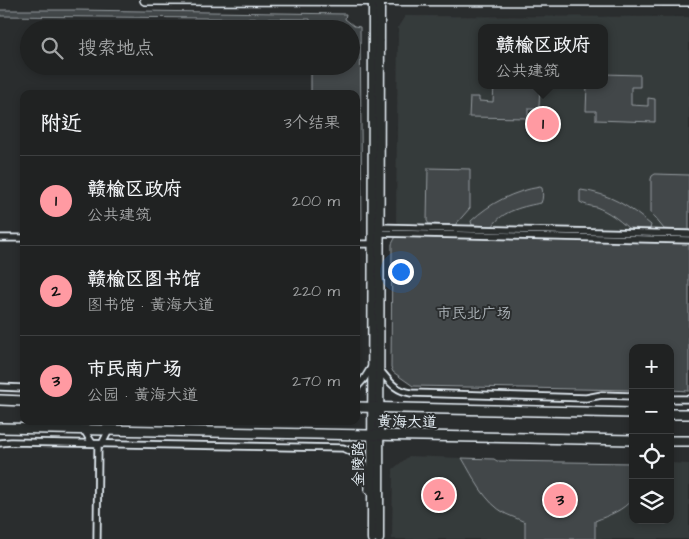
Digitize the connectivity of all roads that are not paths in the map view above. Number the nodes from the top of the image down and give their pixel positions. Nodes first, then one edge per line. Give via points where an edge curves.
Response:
1 (145, 0) edge
2 (373, 0) edge
3 (380, 0) edge
4 (689, 1) edge
5 (376, 230) junction
6 (689, 234) edge
7 (0, 238) edge
8 (20, 238) edge
9 (689, 240) edge
10 (360, 244) edge
11 (372, 244) junction
12 (376, 367) junction
13 (360, 384) edge
14 (0, 387) edge
15 (20, 388) edge
16 (629, 396) edge
17 (674, 399) edge
18 (689, 399) edge
19 (0, 400) edge
20 (20, 401) edge
21 (360, 407) edge
22 (376, 408) junction
23 (629, 413) edge
24 (674, 414) edge
25 (689, 414) edge
26 (0, 428) edge
27 (84, 430) junction
28 (108, 430) junction
29 (376, 435) junction
30 (629, 440) edge
31 (674, 441) edge
32 (689, 441) edge
33 (0, 443) edge
34 (97, 443) junction
35 (98, 539) edge
36 (371, 539) edge
37 (379, 539) edge

1 - 2 main road
2 - 3 main road
2 - 5 street, 金陵路
3 - 4 main road
3 - 5 street, 金陵路
5 - 6 street
5 - 9 street
5 - 11 street, 金陵路
5 - 12 street, 金陵路
7 - 8 street
10 - 11 street
11 - 12 street, 金陵路
12 - 13 street
12 - 16 street via 392,385 411,393 586,398
12 - 22 street, 金陵路
14 - 15 street
17 - 18 street
19 - 20 main road
21 - 22 main road, 黄海大道
22 - 23 main road, 黄海大道
22 - 29 street, 金陵路
24 - 25 main road
26 - 27 main road, 黄海大道
27 - 28 main road, 黄海大道
27 - 34 street
28 - 29 main road, 黄海大道
28 - 34 street
29 - 30 main road, 黄海大道
29 - 36 street, 金陵路
29 - 37 street, 金陵路
31 - 32 main road
33 - 34 street
34 - 35 street
34 - 36 street via 343,448 359,457 368,472 368,538

